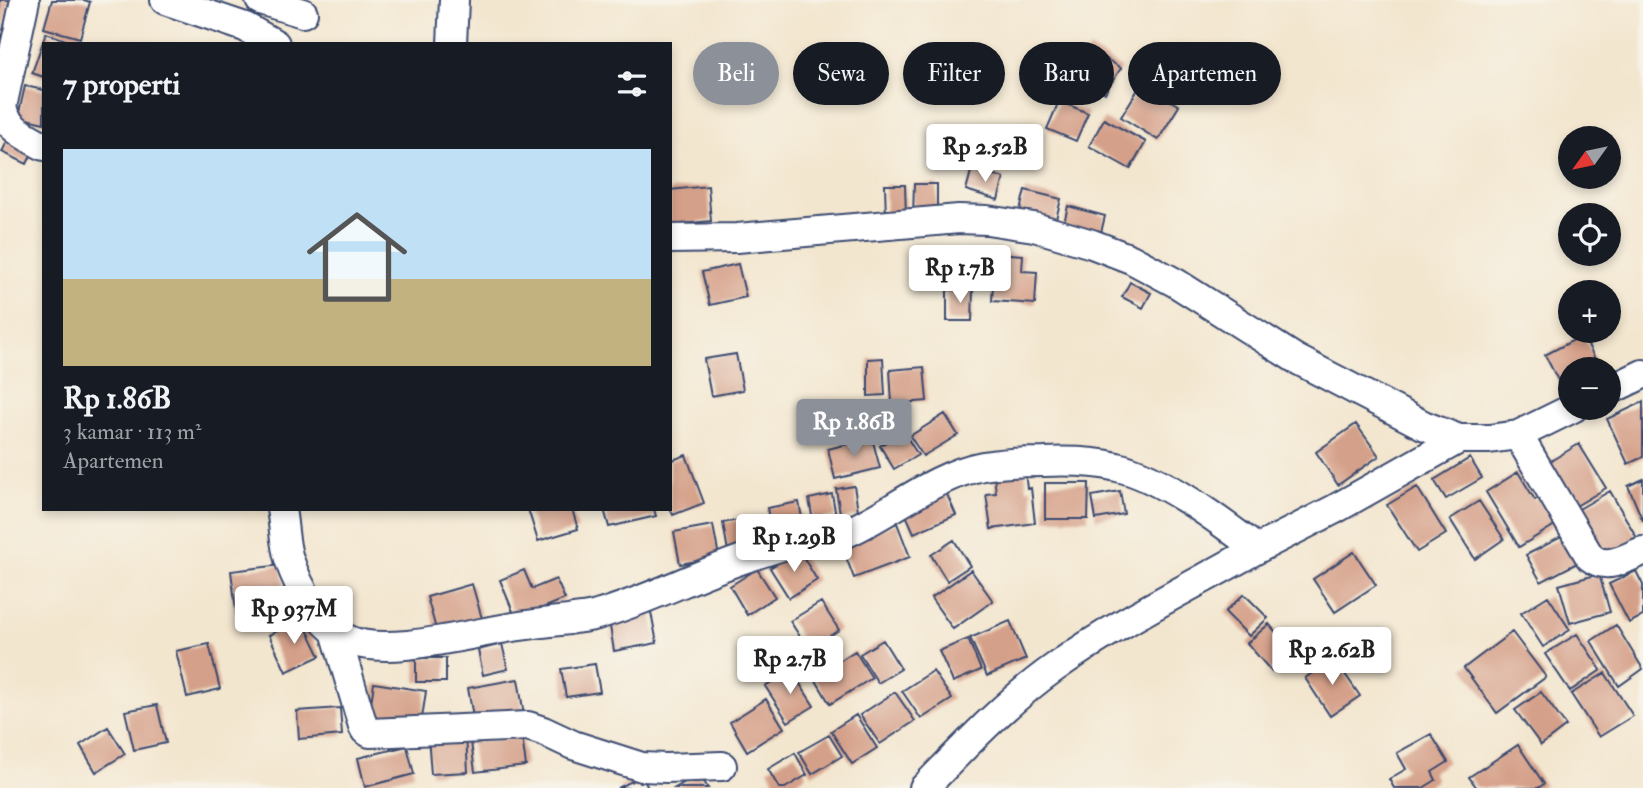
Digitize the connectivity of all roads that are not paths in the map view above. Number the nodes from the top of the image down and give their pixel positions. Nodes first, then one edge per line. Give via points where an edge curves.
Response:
1 (26, 0) edge
2 (165, 0) edge
3 (260, 0) edge
4 (454, 0) edge
5 (303, 13) dead end
6 (271, 42) edge
7 (452, 42) edge
8 (42, 145) edge
9 (672, 239) edge
10 (1643, 374) edge
11 (1621, 385) edge
12 (1558, 415) edge
13 (1518, 435) junction
14 (1459, 439) junction
15 (281, 511) edge
16 (1257, 549) junction
17 (1643, 551) edge
18 (335, 631) junction
19 (722, 766) dead end
20 (924, 788) edge

1 - 8 street via 2,107 14,129
2 - 6 street via 245,27
3 - 5 street
4 - 7 street
9 - 14 street via 737,238 959,219 1034,227 1131,259 1296,359 1412,420
10 - 11 street
12 - 13 street
13 - 14 street
13 - 17 street via 1590,557 1606,564
14 - 16 street
15 - 18 street via 289,558 303,592
16 - 18 street via 1181,496 1120,467 1077,461 1026,462 955,474 840,536 749,557 594,617 393,645 358,644
16 - 20 street via 1090,643 1051,670
18 - 19 street via 363,726 370,733 527,726 642,767

